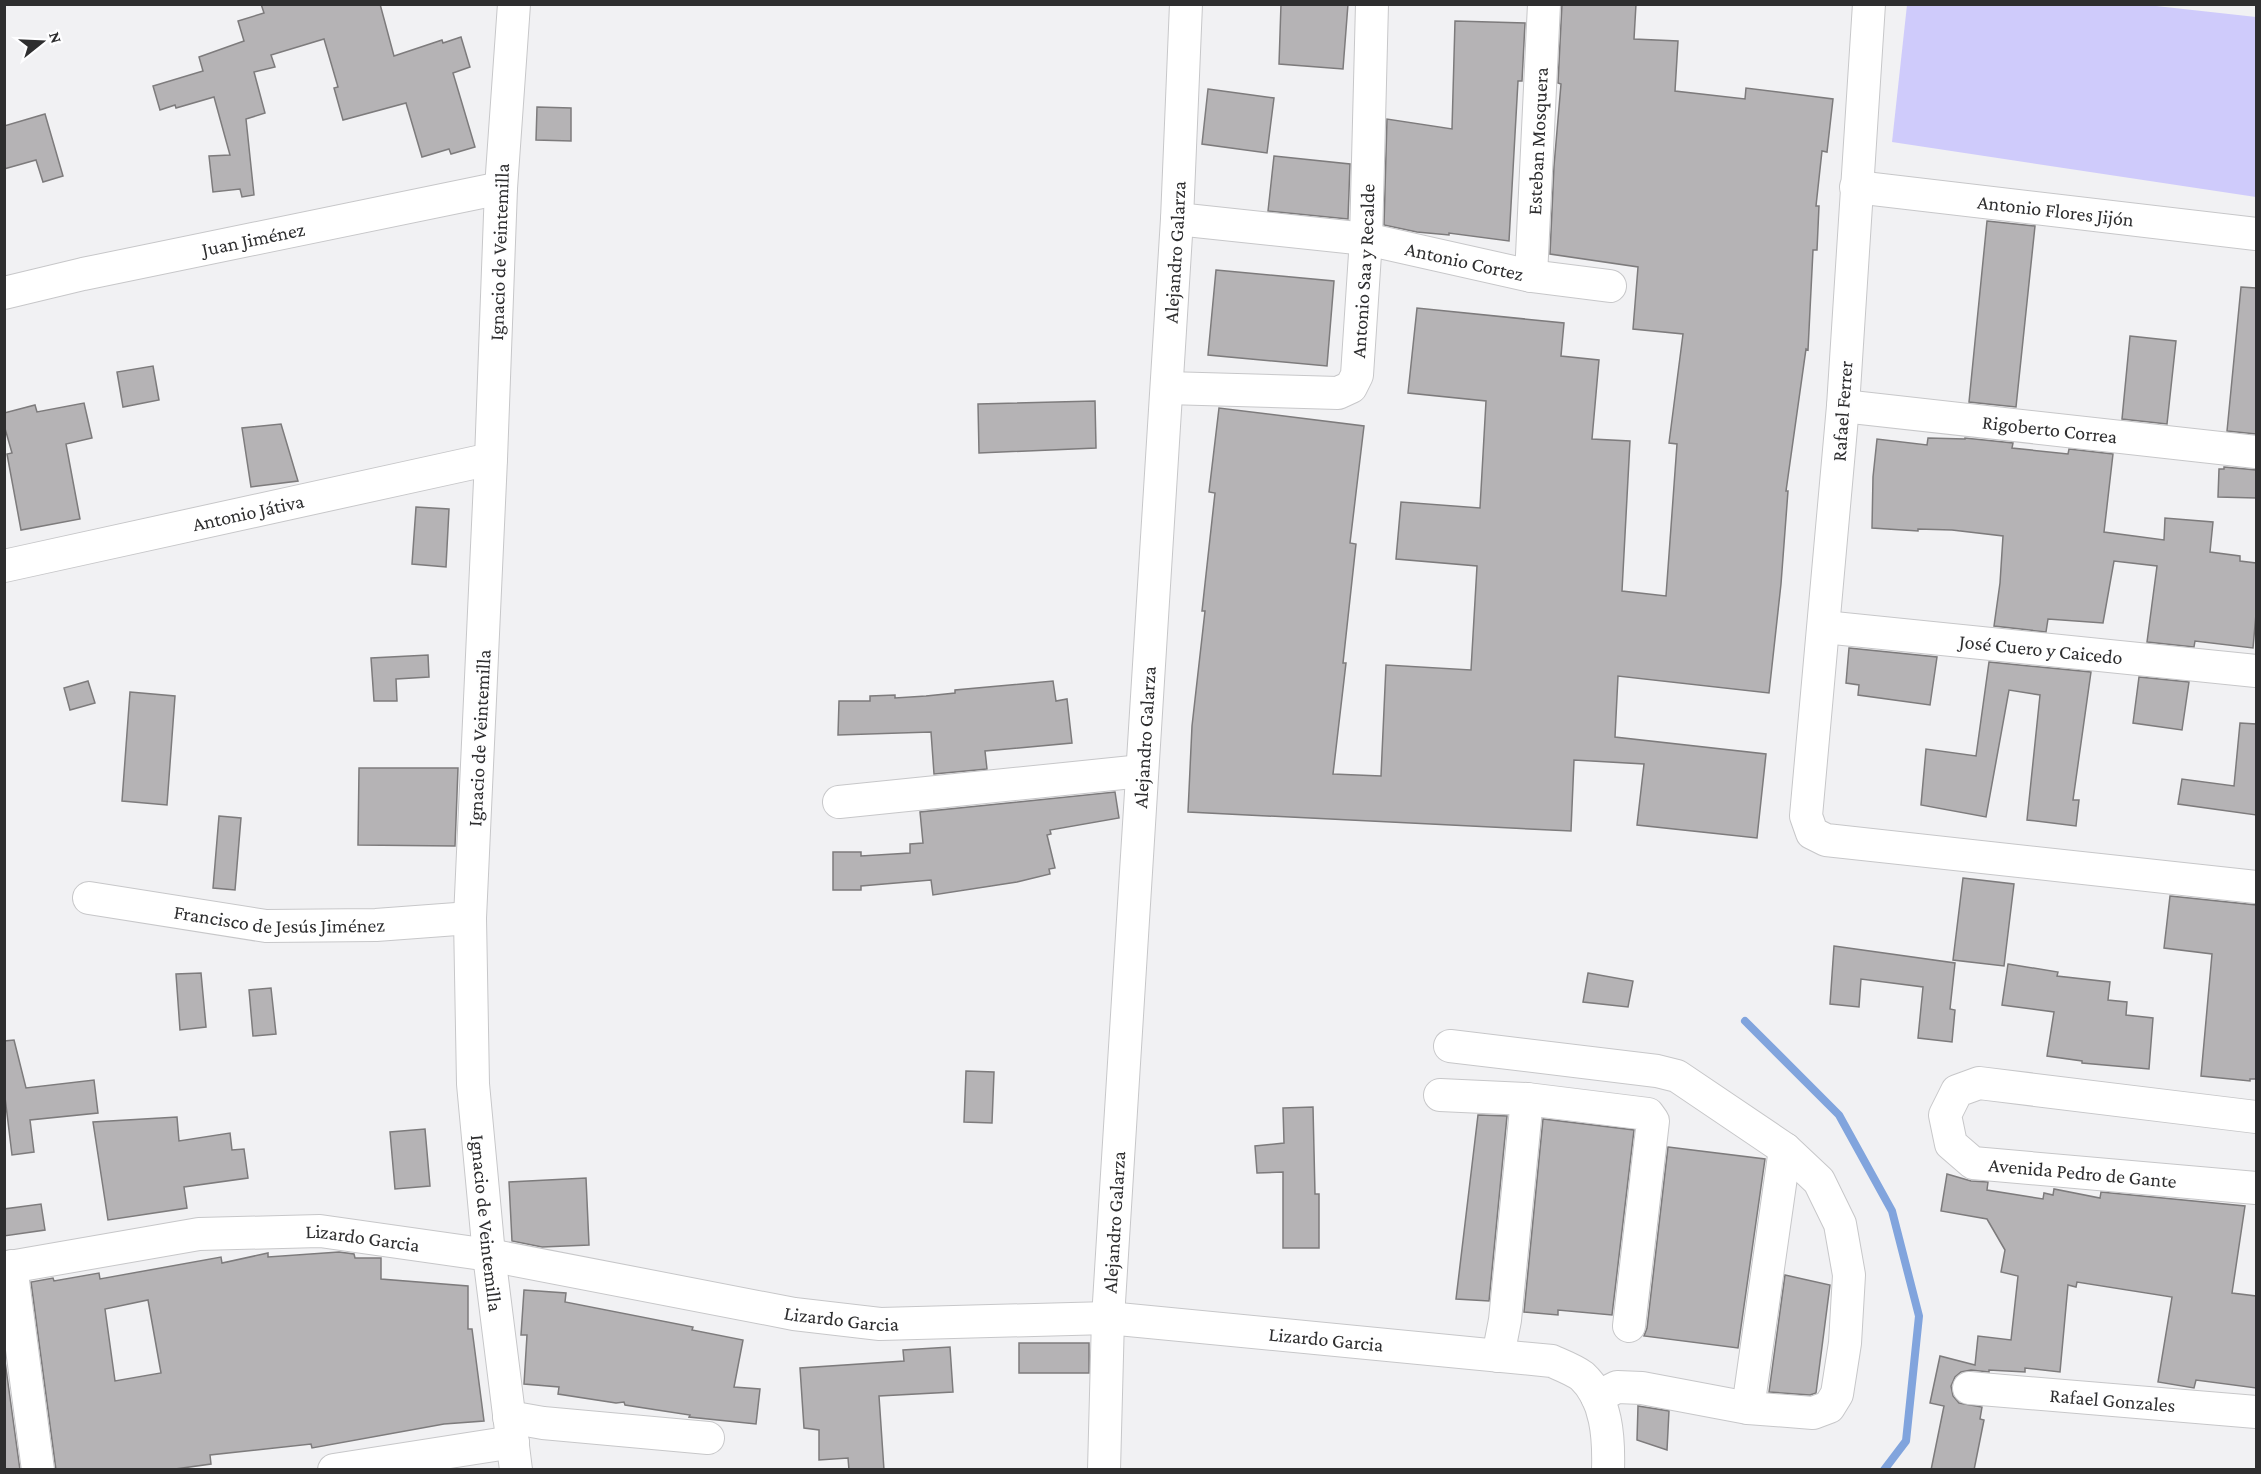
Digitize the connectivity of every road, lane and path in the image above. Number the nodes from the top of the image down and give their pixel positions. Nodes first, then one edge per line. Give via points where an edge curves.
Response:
1 (514, 4) edge
2 (1186, 4) edge
3 (1372, 4) edge
4 (1544, 4) edge
5 (1869, 4) edge
6 (1856, 187) junction
7 (501, 188) junction
8 (1177, 219) junction
9 (2256, 234) edge
10 (1366, 239) junction
11 (1531, 276) junction
12 (1610, 286) dead end
13 (4, 293) edge
14 (1167, 388) junction
15 (1843, 406) junction
16 (2256, 452) edge
17 (491, 459) junction
18 (4, 566) edge
19 (1824, 627) junction
20 (2256, 671) edge
21 (1142, 771) junction
22 (839, 802) dead end
23 (2256, 887) edge
24 (89, 898) dead end
25 (470, 918) junction
26 (1450, 1046) dead end
27 (1440, 1095) dead end
28 (1527, 1099) junction
29 (2256, 1117) edge
30 (1785, 1149) junction
31 (2256, 1188) edge
32 (489, 1255) junction
33 (8, 1267) edge
34 (1108, 1318) junction
35 (1629, 1326) dead end
36 (1498, 1356) junction
37 (1969, 1388) dead end
38 (1597, 1397) junction
39 (1748, 1408) junction
40 (2256, 1412) edge
41 (708, 1438) dead end
42 (513, 1443) edge
43 (38, 1470) edge
44 (334, 1470) edge
45 (1104, 1470) edge
46 (1608, 1470) edge

1 - 7 street, Ignacio de Veintemilla
2 - 8 street, Alejandro Galarza
3 - 10 street, Antonio Saa y Recalde
4 - 11 street, Esteban Mosquera
5 - 6 street, Rafael Ferrer
6 - 9 street, Antonio Flores Jijón
6 - 15 street, Rafael Ferrer
7 - 13 street, Juan Jiménez
7 - 17 street, Ignacio de Veintemilla
8 - 10 street, Antonio Cortez
8 - 14 street, Alejandro Galarza
10 - 11 street, Antonio Cortez
10 - 14 street, Antonio Saa y Recalde via 1357,375 1351,387 1338,393
11 - 12 street, Antonio Cortez
14 - 21 street, Alejandro Galarza
15 - 16 street, Rigoberto Correa
15 - 19 street, Rafael Ferrer
17 - 18 street, Antonio Játiva
17 - 25 street, Ignacio de Veintemilla
19 - 20 street, José Cuero y Caicedo
19 - 23 street, Rafael Ferrer via 1806,816 1812,832 1826,840
21 - 22 street
21 - 34 street, Alejandro Galarza
24 - 25 street, Francisco de Jesús Jiménez via 266,926 376,925
25 - 32 street, Ignacio de Veintemilla via 472,1084
26 - 30 street via 1677,1076
27 - 28 street
28 - 35 street via 1648,1114 1653,1121
28 - 36 street
29 - 31 street, Avenida Pedro de Gante via 1979,1083 1957,1091 1946,1115 1951,1144 1973,1163
30 - 39 street
30 - 39 street via 1819,1181 1840,1224 1849,1275 1845,1343 1837,1394 1829,1407 1813,1413
32 - 33 street, Lizardo Garcia via 320,1231 199,1234
32 - 34 street, Lizardo Garcia via 794,1314 880,1324
32 - 42 street, Ignacio de Veintemilla
33 - 43 street
34 - 36 street, Lizardo Garcia
34 - 45 street, Alejandro Galarza
36 - 38 street, Lizardo Garcia via 1552,1361 1581,1376
37 - 40 street, Rafael Gonzales
38 - 39 street via 1617,1387 1642,1388
38 - 46 street, Lizardo Garcia via 1605,1418
41 - 42 street
42 - 44 street

